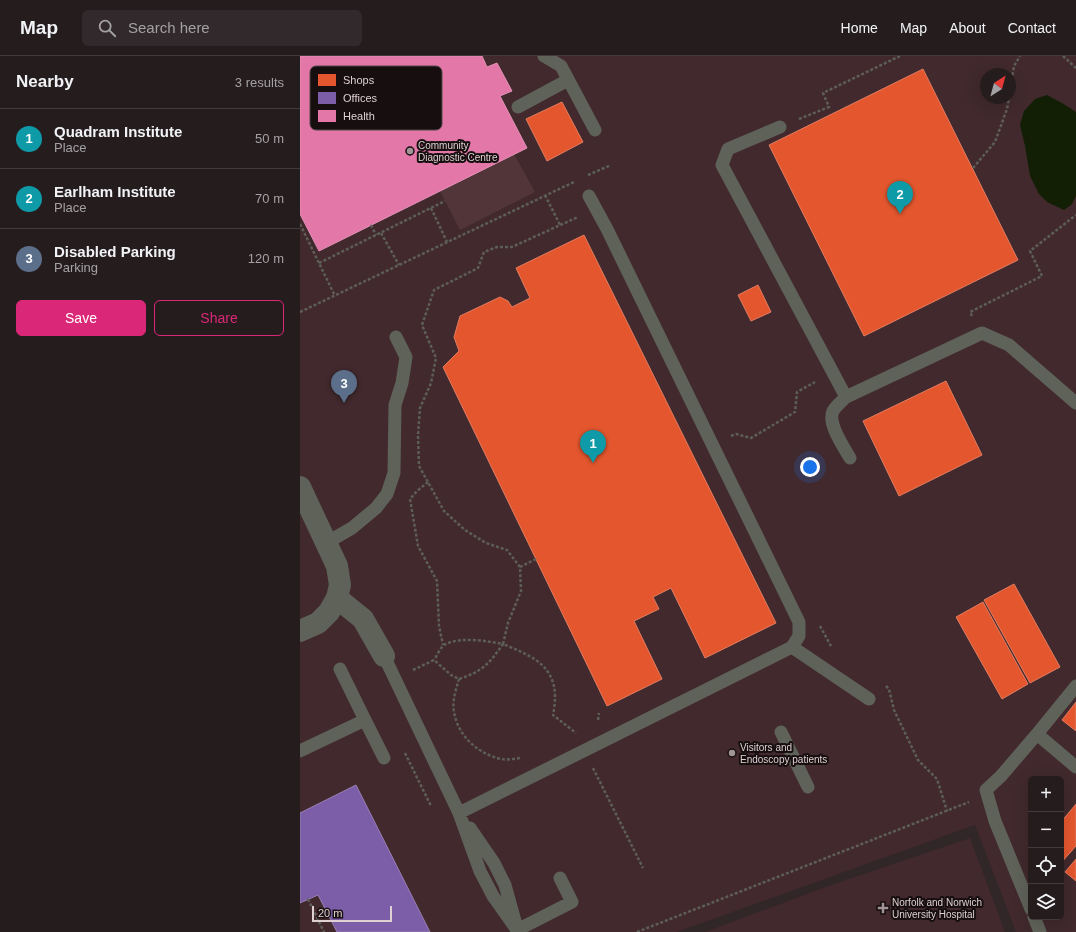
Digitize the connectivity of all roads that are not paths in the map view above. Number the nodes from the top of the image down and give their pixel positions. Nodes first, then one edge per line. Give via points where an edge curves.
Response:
1 (544, 56) edge
2 (568, 80) junction
3 (518, 107) dead end
4 (780, 127) road end
5 (595, 130) dead end
6 (589, 196) dead end
7 (396, 337) dead end
8 (846, 397) junction
9 (1076, 403) edge
10 (850, 458) dead end
11 (300, 487) edge
12 (326, 543) junction
13 (337, 598) junction
14 (300, 631) edge
15 (792, 647) junction
16 (384, 656) joint
17 (340, 669) dead end
18 (1076, 686) edge
19 (869, 699) dead end
20 (365, 720) junction
21 (781, 732) dead end
22 (1038, 734) junction
23 (300, 751) edge
24 (384, 758) dead end
25 (1076, 767) edge
26 (808, 787) dead end
27 (459, 813) junction
28 (560, 878) dead end
29 (1028, 901) edge
30 (1035, 920) edge
31 (1040, 932) edge

1 - 2 lane via 560,66
2 - 3 lane
2 - 5 lane
4 - 8 lane via 728,149 722,165
6 - 15 lane via 799,622 799,636
7 - 12 lane via 406,357 395,405 394,473 387,494 376,508 352,528
8 - 9 lane via 982,333 1009,345
8 - 10 lane via 833,412 832,420
11 - 12 street
12 - 13 street via 337,566 340,585
13 - 14 street via 329,612 318,623
13 - 16 street via 363,619
15 - 19 lane
15 - 27 lane via 581,744
16 - 27 lane
17 - 20 lane
18 - 22 lane
20 - 23 lane
20 - 24 lane
21 - 26 lane
22 - 25 lane
22 - 29 lane via 986,790 995,821
27 - 28 lane via 494,863 505,885 517,930 572,902
30 - 31 lane

